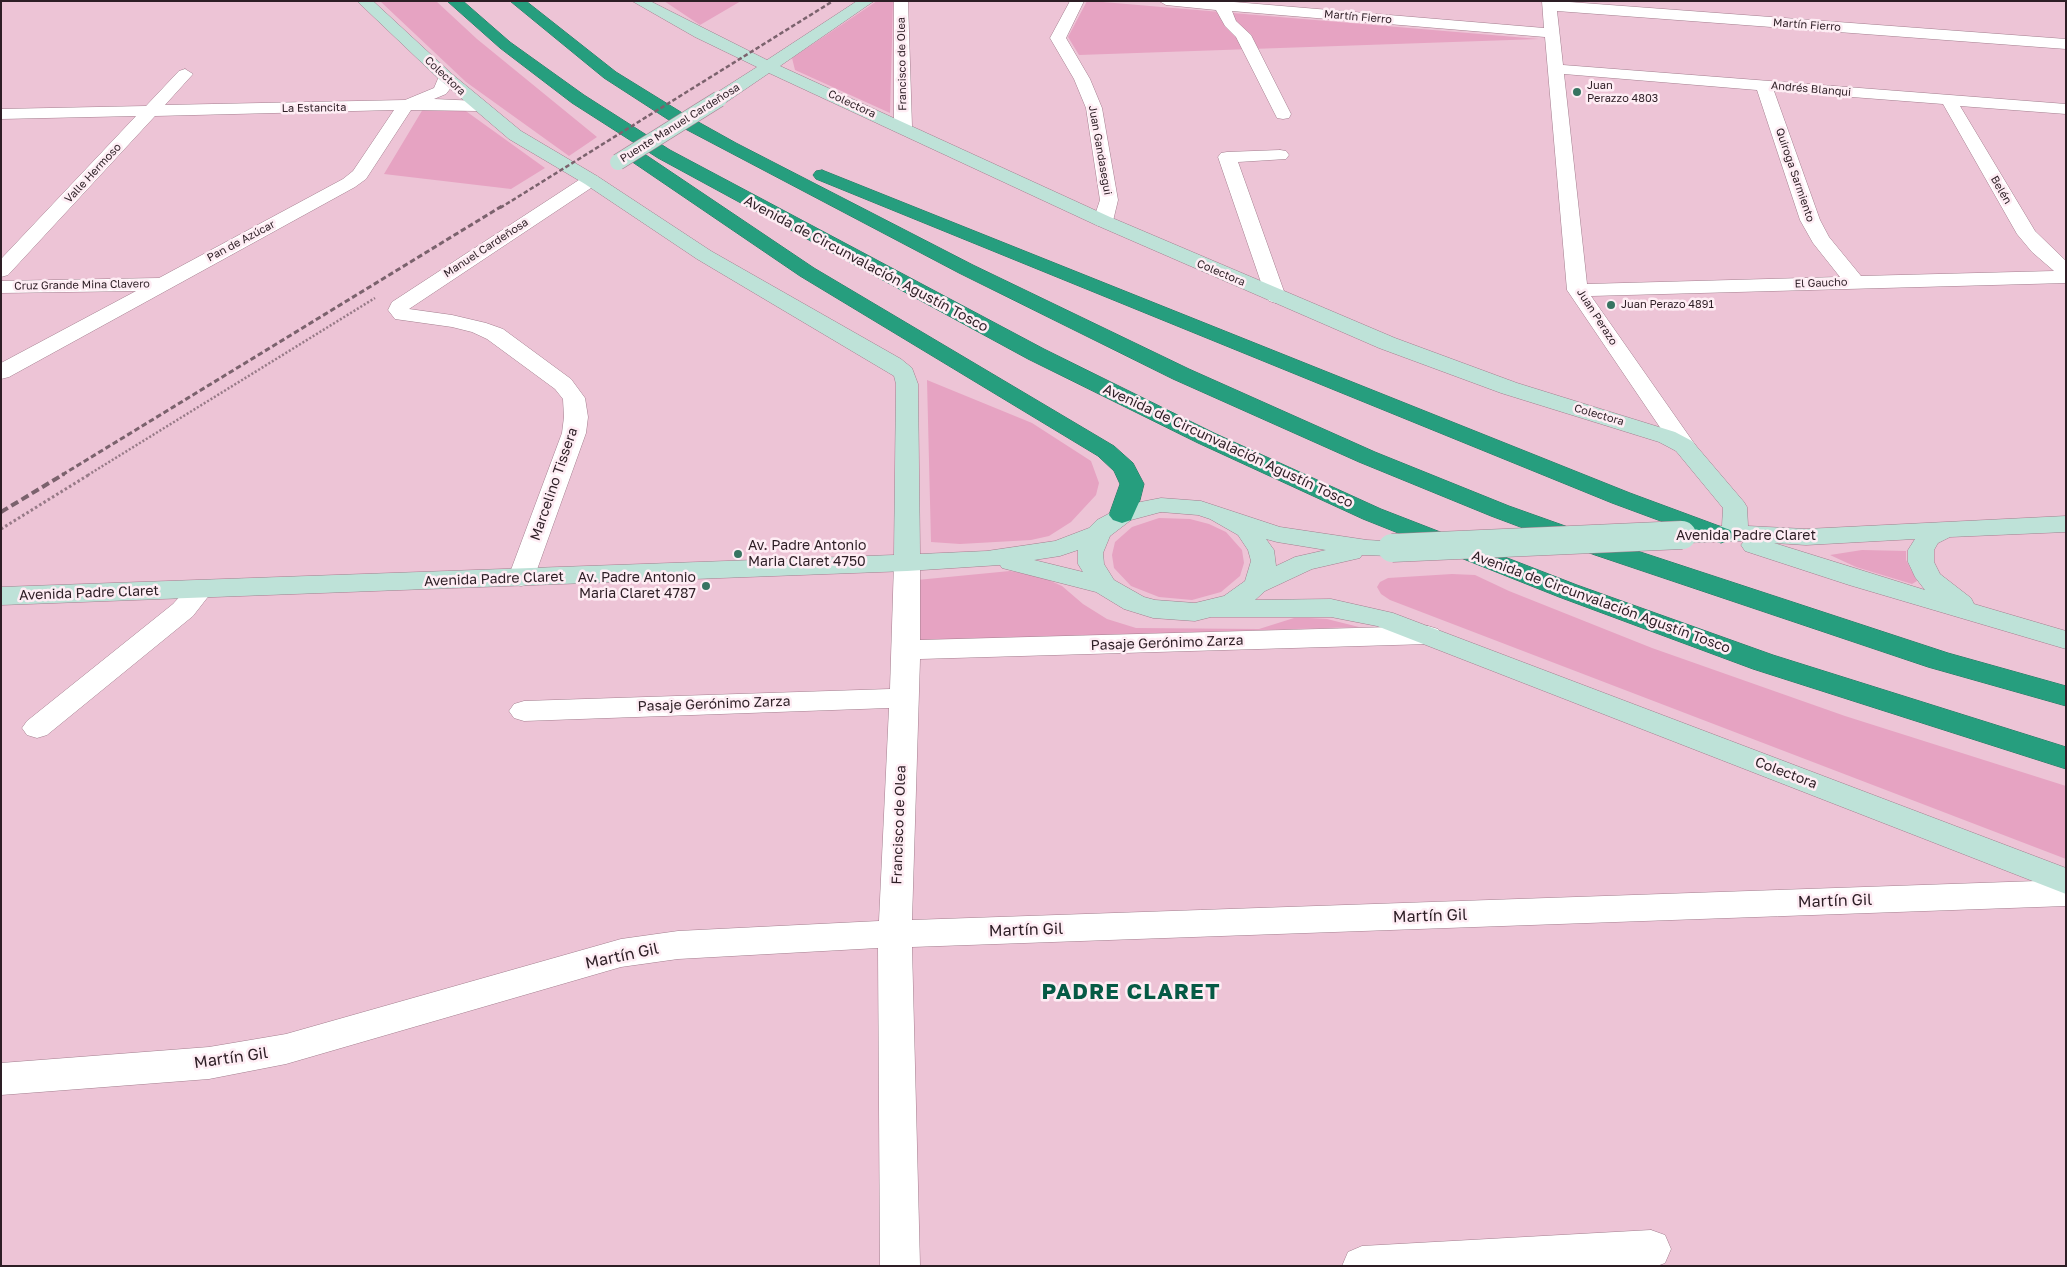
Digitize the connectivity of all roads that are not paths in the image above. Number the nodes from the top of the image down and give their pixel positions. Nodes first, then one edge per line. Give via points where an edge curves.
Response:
1 (364, 1) edge
2 (454, 1) edge
3 (517, 1) edge
4 (639, 1) edge
5 (867, 1) edge
6 (902, 1) edge
7 (1077, 1) edge
8 (1166, 1) edge
9 (1382, 1) edge
10 (1549, 3) edge
11 (1222, 4) edge
12 (1379, 19) junction
13 (1550, 33) junction
14 (2066, 44) edge
15 (582, 55) junction
16 (770, 67) junction
17 (1556, 69) junction
18 (185, 74) dead end
19 (544, 74) junction
20 (446, 77) junction
21 (1764, 86) junction
22 (1949, 100) junction
23 (405, 106) junction
24 (478, 106) junction
25 (2066, 109) edge
26 (150, 112) junction
27 (1, 114) edge
28 (1283, 114) dead end
29 (903, 127) junction
30 (1280, 155) dead end
31 (591, 180) junction
32 (1103, 221) junction
33 (2066, 270) edge
34 (1, 271) edge
35 (2066, 277) edge
36 (1856, 282) junction
37 (162, 284) junction
38 (1, 287) edge
39 (1577, 290) junction
40 (1276, 297) junction
41 (410, 316) joint
42 (1, 372) edge
43 (908, 384) joint
44 (1684, 446) junction
45 (1621, 498) junction
46 (1122, 515) junction
47 (1236, 522) junction
48 (2066, 524) edge
49 (1648, 529) junction
50 (1947, 529) junction
51 (1098, 533) junction
52 (1725, 534) junction
53 (1380, 548) junction
54 (987, 559) junction
55 (907, 563) junction
56 (521, 578) junction
57 (1256, 585) junction
58 (1105, 586) junction
59 (200, 589) junction
60 (1, 596) edge
61 (1216, 609) junction
62 (1989, 618) junction
63 (1428, 635) junction
64 (2066, 640) edge
65 (906, 650) junction
66 (2066, 696) edge
67 (903, 698) junction
68 (524, 711) dead end
69 (37, 728) dead end
70 (2066, 758) edge
71 (2066, 881) edge
72 (2066, 893) edge
73 (895, 934) junction
74 (1, 1079) edge
75 (1651, 1249) dead end
76 (900, 1266) edge
77 (1362, 1266) edge

1 - 20 main road, Colectora
2 - 19 highway, Avenida de Circunvalación Agustín Tosco
3 - 15 highway
4 - 16 main road, Colectora
5 - 16 main road
6 - 29 street, Francisco de Olea
7 - 32 street, Juan Gandasegui via 1058,38 1086,85 1094,108 1109,200
8 - 11 street, Martín Fierro
9 - 12 street
10 - 13 street, Juan Perazo
10 - 14 street, Martín Fierro
11 - 12 street, Martín Fierro
11 - 28 street via 1230,23 1243,35
12 - 13 street, Martín Fierro
13 - 17 street, Juan Perazo
15 - 45 highway via 644,80 742,138 799,166
15 - 66 highway via 695,128 966,269 1181,374 1358,453 1500,511 1711,586 1938,660
16 - 29 main road, Colectora
16 - 31 main road, Puente Manuel Cardeñosa, bridge
17 - 21 street, Andrés Blanqui
17 - 39 street, Juan Perazo
18 - 26 street, Valle Hermoso
19 - 46 highway via 576,114 751,236 1106,450 1124,468 1132,484
19 - 70 highway, Avenida de Circunvalación Agustín Tosco via 640,140 794,226 1134,404 1292,478 1470,553 1670,629 1873,698
20 - 23 street via 440,91
20 - 24 main road, Colectora
21 - 22 street, Andrés Blanqui
21 - 36 street, Quiroga Sarmiento via 1810,220 1820,239
22 - 25 street, Andrés Blanqui
22 - 33 street, Belén via 2027,234
23 - 24 street, La Estancita
23 - 26 street, La Estancita
23 - 37 street, Pan de Azúcar via 360,174 350,183
24 - 31 main road, Colectora via 515,135
26 - 27 street, La Estancita
26 - 34 street, Valle Hermoso
29 - 32 main road, Colectora
30 - 40 street via 1227,157
31 - 41 street, Manuel Cardeñosa via 398,306 402,315
31 - 43 main road, Colectora via 704,255 893,364 904,374
32 - 40 main road, Colectora
35 - 36 street, El Gaucho
36 - 39 street, El Gaucho
37 - 38 street, Cruz Grande Mina Clavero
37 - 42 street, Pan de Azúcar
39 - 44 street, Juan Perazo
40 - 44 main road, Colectora via 1509,388 1648,430
41 - 56 street, Marcelino Tissera via 452,321 495,334 563,384 574,398 574,433
43 - 55 main road, Francisco de Olea
44 - 52 main road, Juan Perazo via 1734,507 1736,526
45 - 49 highway via 1641,511
45 - 52 highway
46 - 47 main road via 1148,507 1181,506 1210,511
46 - 51 main road
47 - 53 main road, Avenida Padre Claret via 1277,534
47 - 57 main road via 1251,535 1261,550 1264,561
48 - 50 main road, Avenida Padre Claret
49 - 52 main road, Avenida Padre Claret, bridge via 1682,535
49 - 53 main road, Avenida Padre Claret, bridge
50 - 52 main road, Avenida Padre Claret via 1806,537
50 - 62 main road via 1937,532 1924,543 1920,556 1923,568 1936,586
51 - 54 main road, Avenida Padre Claret via 1060,548
51 - 58 main road via 1090,554 1091,564
52 - 62 main road
53 - 57 main road, Avenida Padre Claret via 1304,563
54 - 55 main road, Avenida Padre Claret
54 - 58 main road, Avenida Padre Claret via 1038,568
55 - 56 main road, Avenida Padre Claret
55 - 65 street, Francisco de Olea
56 - 59 main road, Avenida Padre Claret
57 - 61 main road via 1247,594
58 - 61 main road via 1134,604 1153,609 1195,612
59 - 60 main road, Avenida Padre Claret
59 - 69 street via 183,610
61 - 63 main road, Colectora via 1285,606 1344,609
62 - 64 main road
63 - 65 street, Pasaje Gerónimo Zarza
63 - 71 main road, Colectora
65 - 67 street, Francisco de Olea
67 - 68 street, Pasaje Gerónimo Zarza
67 - 73 street, Francisco de Olea
72 - 73 street, Martín Gil
73 - 74 street, Martín Gil via 678,945 621,953 286,1049 209,1063
73 - 76 street, Francisco de Olea
75 - 77 street

